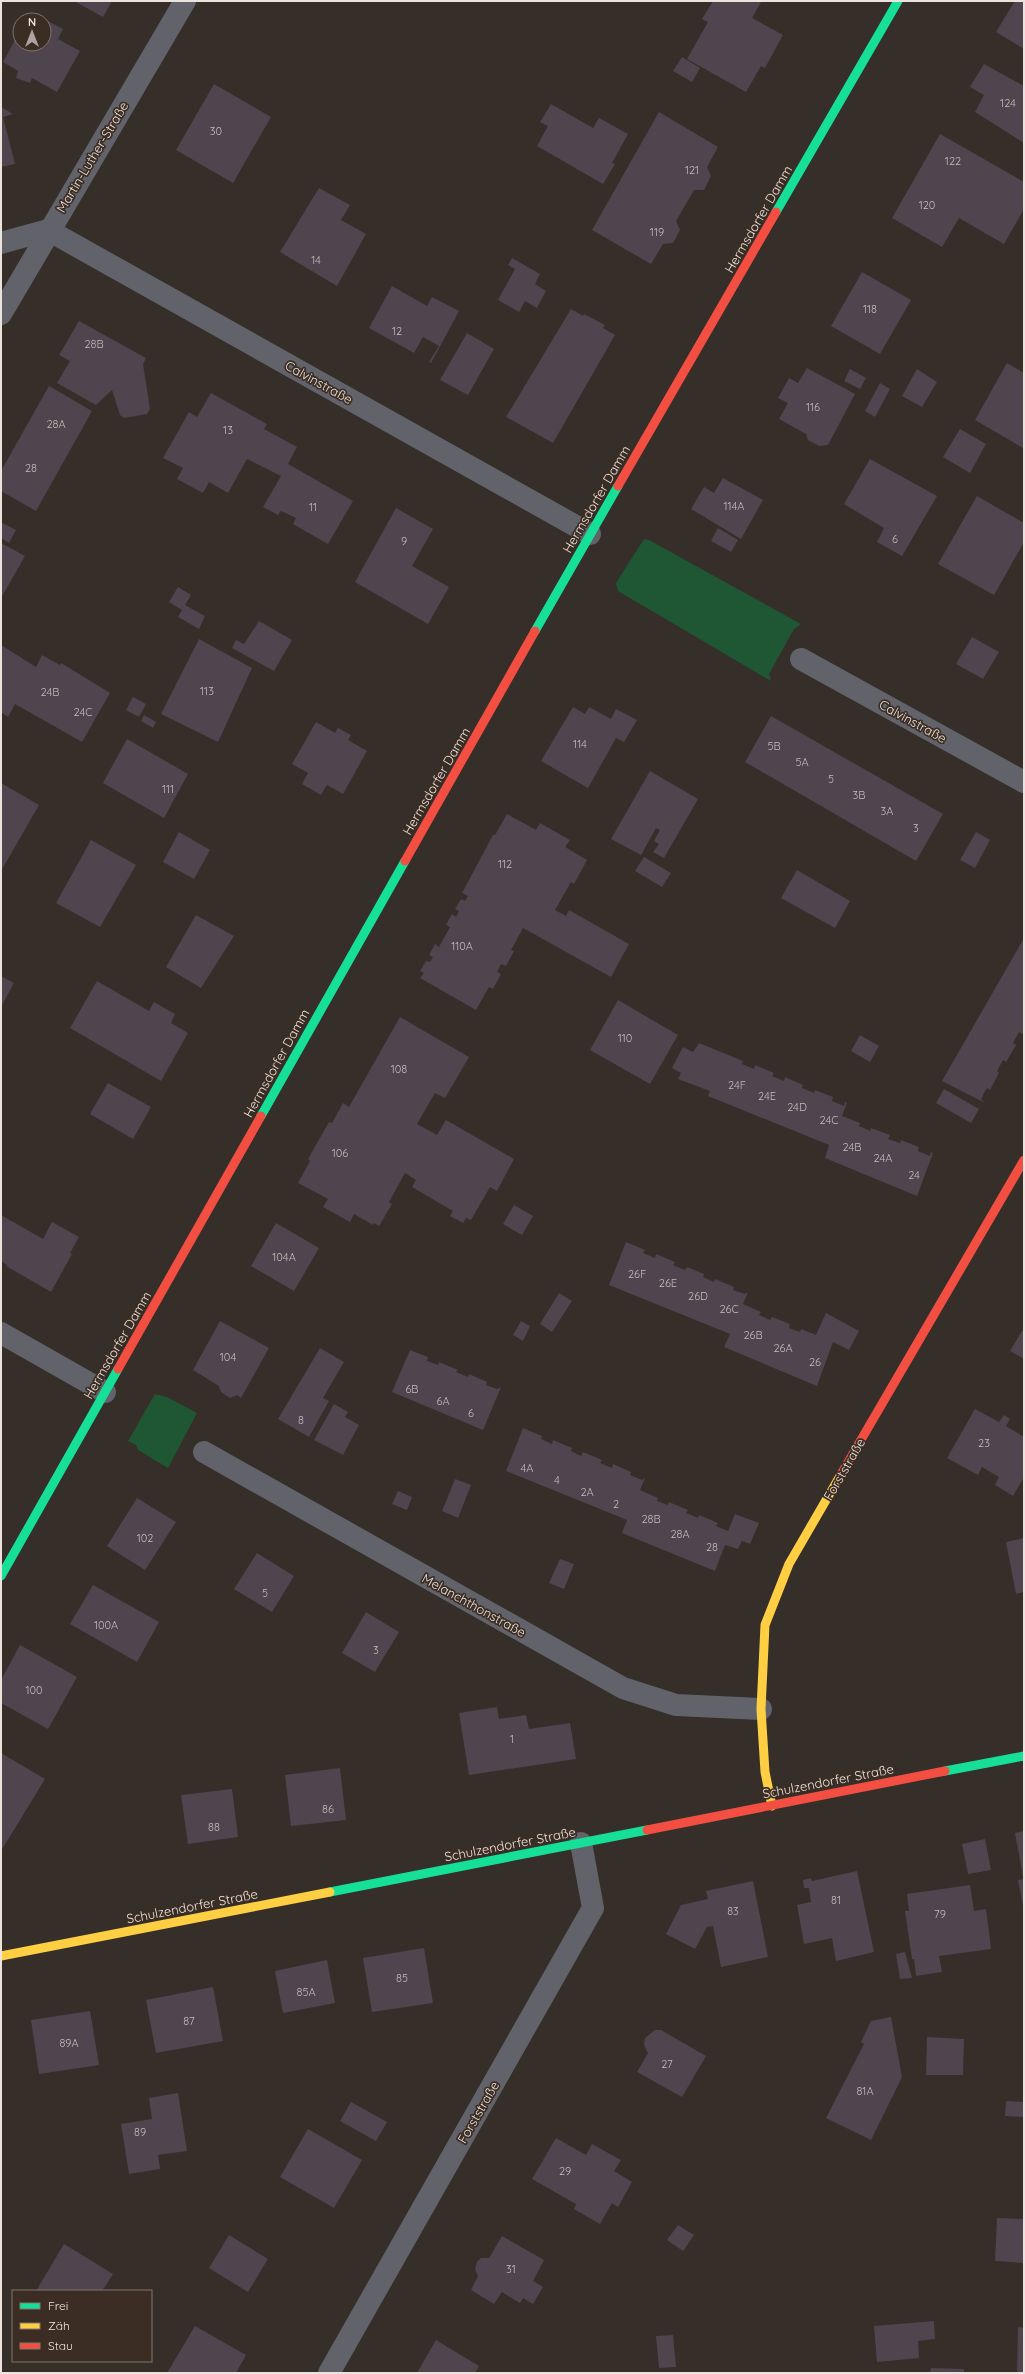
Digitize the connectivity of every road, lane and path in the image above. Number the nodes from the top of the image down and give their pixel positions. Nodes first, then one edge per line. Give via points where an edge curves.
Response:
1 (185, 1) edge
2 (898, 1) edge
3 (48, 230) junction
4 (1, 243) edge
5 (1, 314) edge
6 (590, 534) junction
7 (802, 659) dead end
8 (1024, 782) edge
9 (1024, 1160) edge
10 (1, 1333) edge
11 (105, 1392) junction
12 (204, 1452) dead end
13 (1, 1576) edge
14 (761, 1709) junction
15 (1024, 1756) edge
16 (772, 1806) junction
17 (581, 1843) junction
18 (1, 1956) edge
19 (329, 2373) edge

1 - 3 street, Martin-Luther-Straße
2 - 6 main road, Hermsdorfer Damm
3 - 4 street
3 - 5 street, Martin-Luther-Straße
3 - 6 street, Calvinstraße
6 - 11 main road, Hermsdorfer Damm
7 - 8 street, Calvinstraße
9 - 14 main road, Forststraße via 789,1564 765,1625
10 - 11 street
11 - 13 main road, Hermsdorfer Damm
12 - 14 street, Melanchthonstraße via 623,1688 676,1705
14 - 16 main road, Forststraße via 765,1772
15 - 16 main road, Schulzendorfer Straße
16 - 17 main road, Schulzendorfer Straße
17 - 18 main road, Schulzendorfer Straße
17 - 19 street, Forststraße via 593,1908

